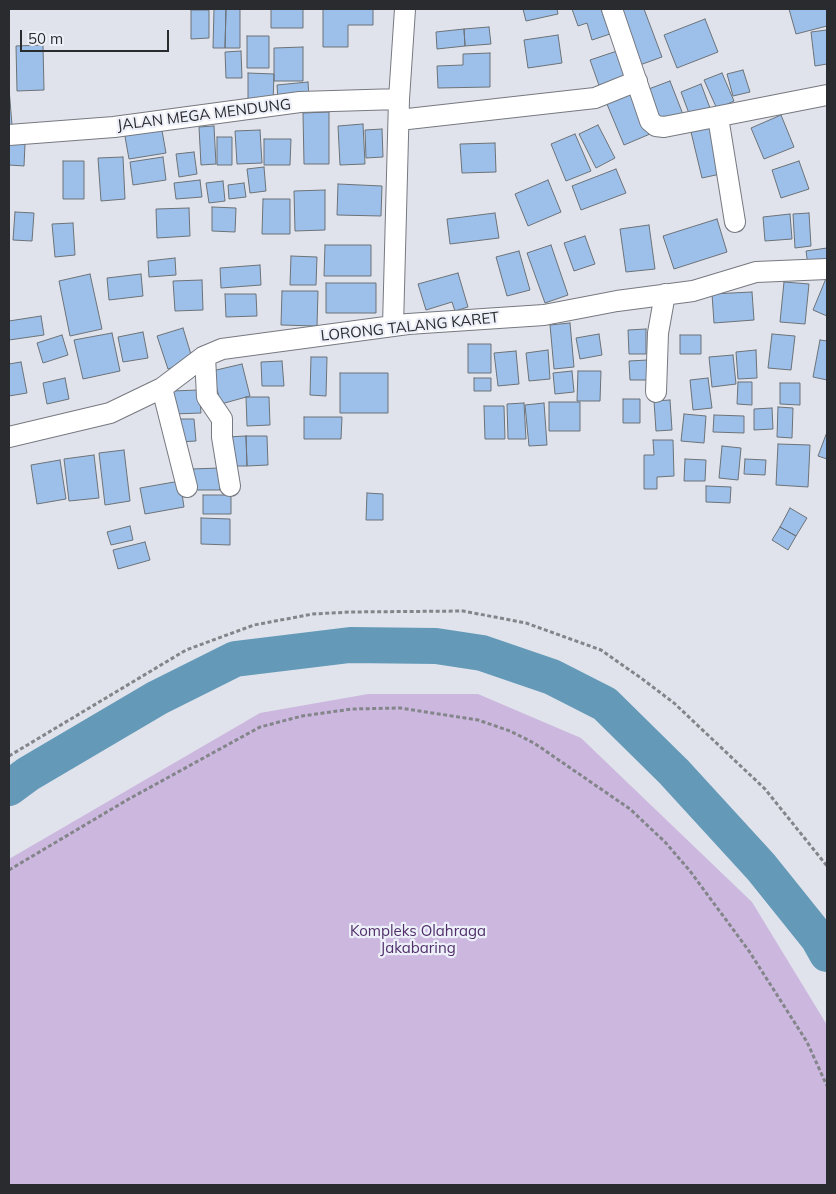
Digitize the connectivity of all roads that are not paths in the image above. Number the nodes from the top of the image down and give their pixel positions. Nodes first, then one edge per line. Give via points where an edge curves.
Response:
1 (405, 9) edge
2 (612, 9) edge
3 (636, 81) junction
4 (827, 95) edge
5 (400, 99) junction
6 (718, 116) junction
7 (399, 120) junction
8 (9, 135) edge
9 (735, 222) dead end
10 (827, 268) edge
11 (665, 294) junction
12 (392, 326) junction
13 (205, 356) junction
14 (162, 388) junction
15 (656, 392) dead end
16 (9, 433) edge
17 (230, 486) dead end
18 (188, 487) dead end

1 - 5 street
2 - 3 street
3 - 6 street via 650,122 656,126
3 - 7 street via 595,98
4 - 6 street
5 - 7 street
5 - 8 street, JALAN MEGA MENDUNG via 300,102 114,127
6 - 9 street
7 - 12 street
10 - 11 street, LORONG TALANG KARET via 756,272 693,290
11 - 12 street, LORONG TALANG KARET via 544,315
11 - 15 street via 658,333
12 - 13 street, LORONG TALANG KARET via 237,346
13 - 14 street, LORONG TALANG KARET
13 - 17 street via 207,398 222,419
14 - 16 street, LORONG TALANG KARET via 110,413
14 - 18 street

